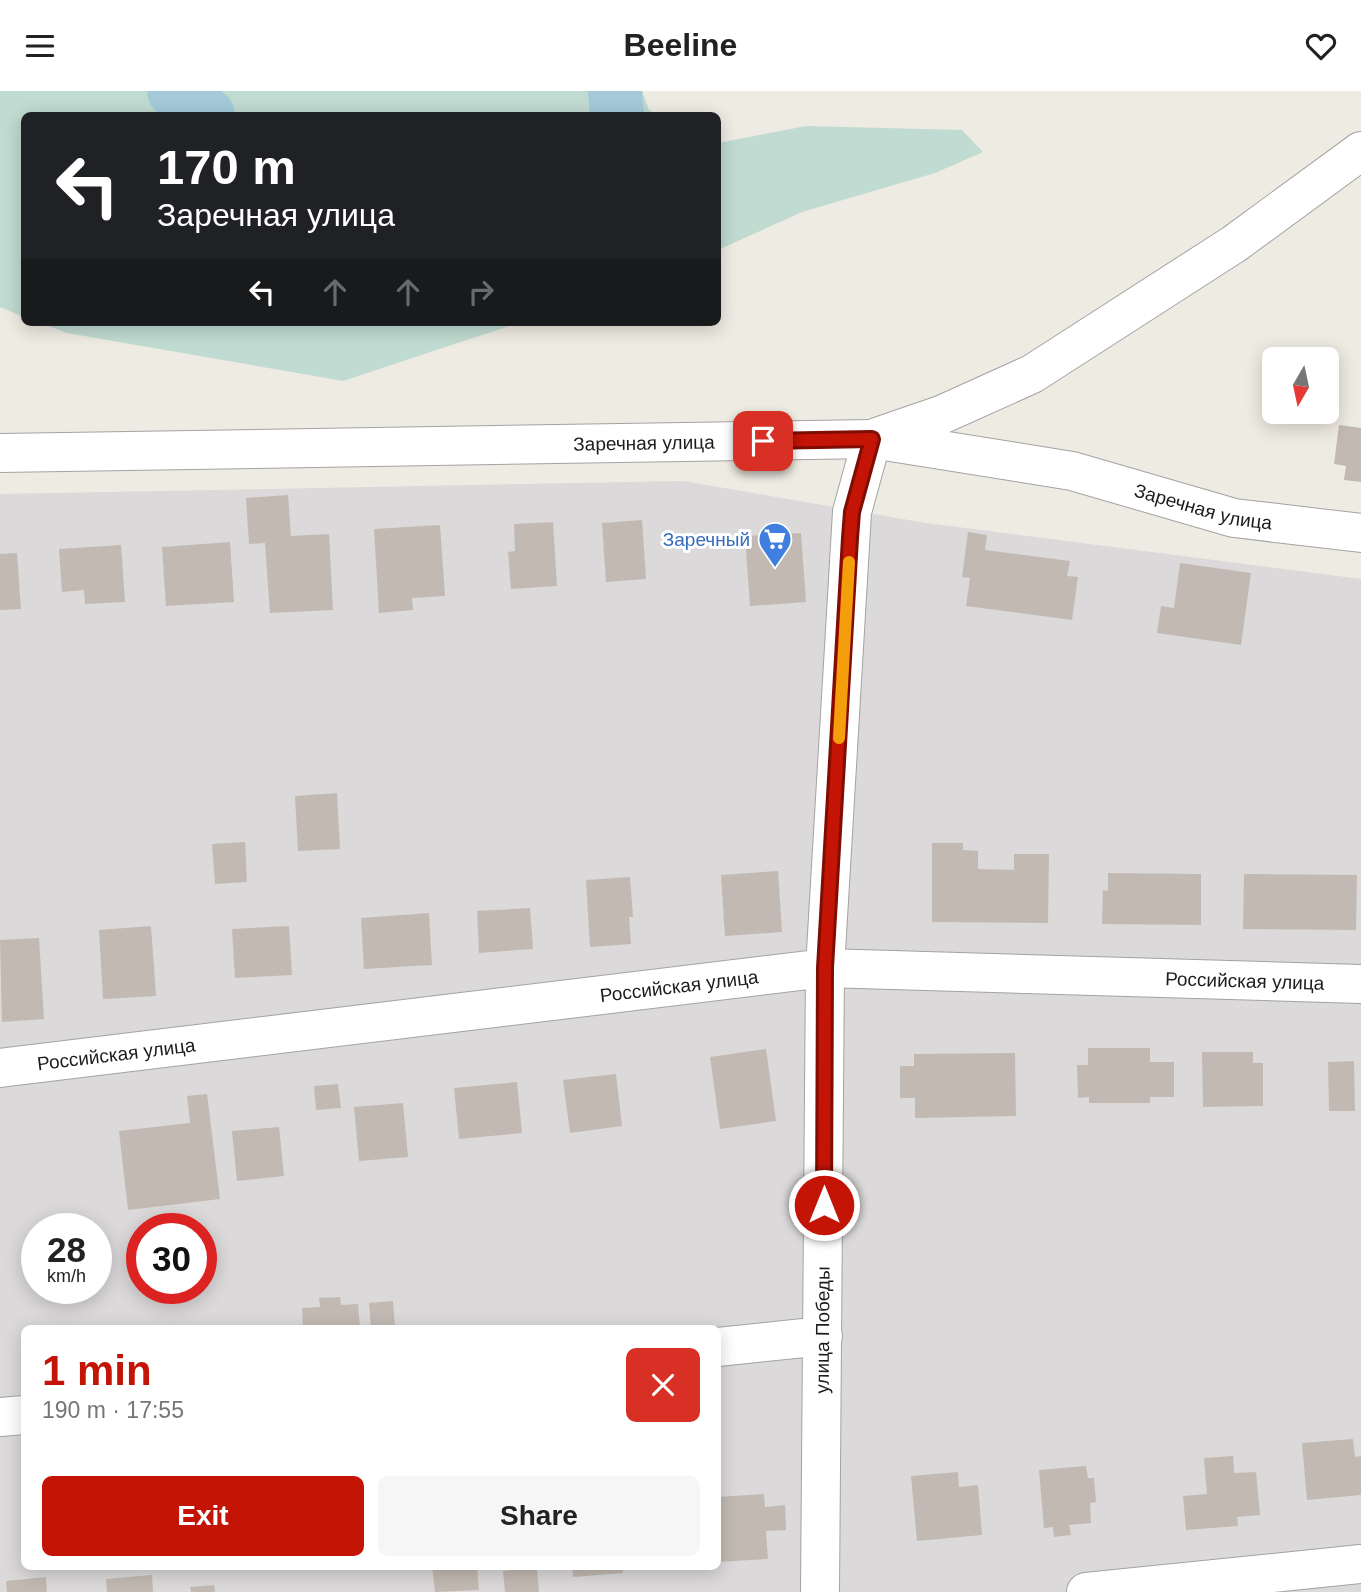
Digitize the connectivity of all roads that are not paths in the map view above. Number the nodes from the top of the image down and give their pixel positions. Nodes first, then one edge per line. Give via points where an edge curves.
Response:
1 (1361, 151) edge
2 (872, 439) junction
3 (0, 453) edge
4 (1361, 533) edge
5 (825, 968) junction
6 (1361, 984) edge
7 (0, 1068) edge
8 (822, 1336) junction
9 (721, 1347) edge
10 (21, 1415) edge
11 (0, 1417) edge
12 (1361, 1564) edge
13 (820, 1592) edge
14 (1086, 1592) edge

1 - 2 street via 1234,244 1032,374 941,415
2 - 3 street, Заречная улица
2 - 4 street, Заречная улица via 1072,471 1234,518
2 - 5 street, улица Победы via 852,512
5 - 6 street, Российская улица
5 - 7 street, Российская улица
5 - 8 street, улица Победы
8 - 9 street
8 - 13 street, улица Победы
10 - 11 street
12 - 14 street

